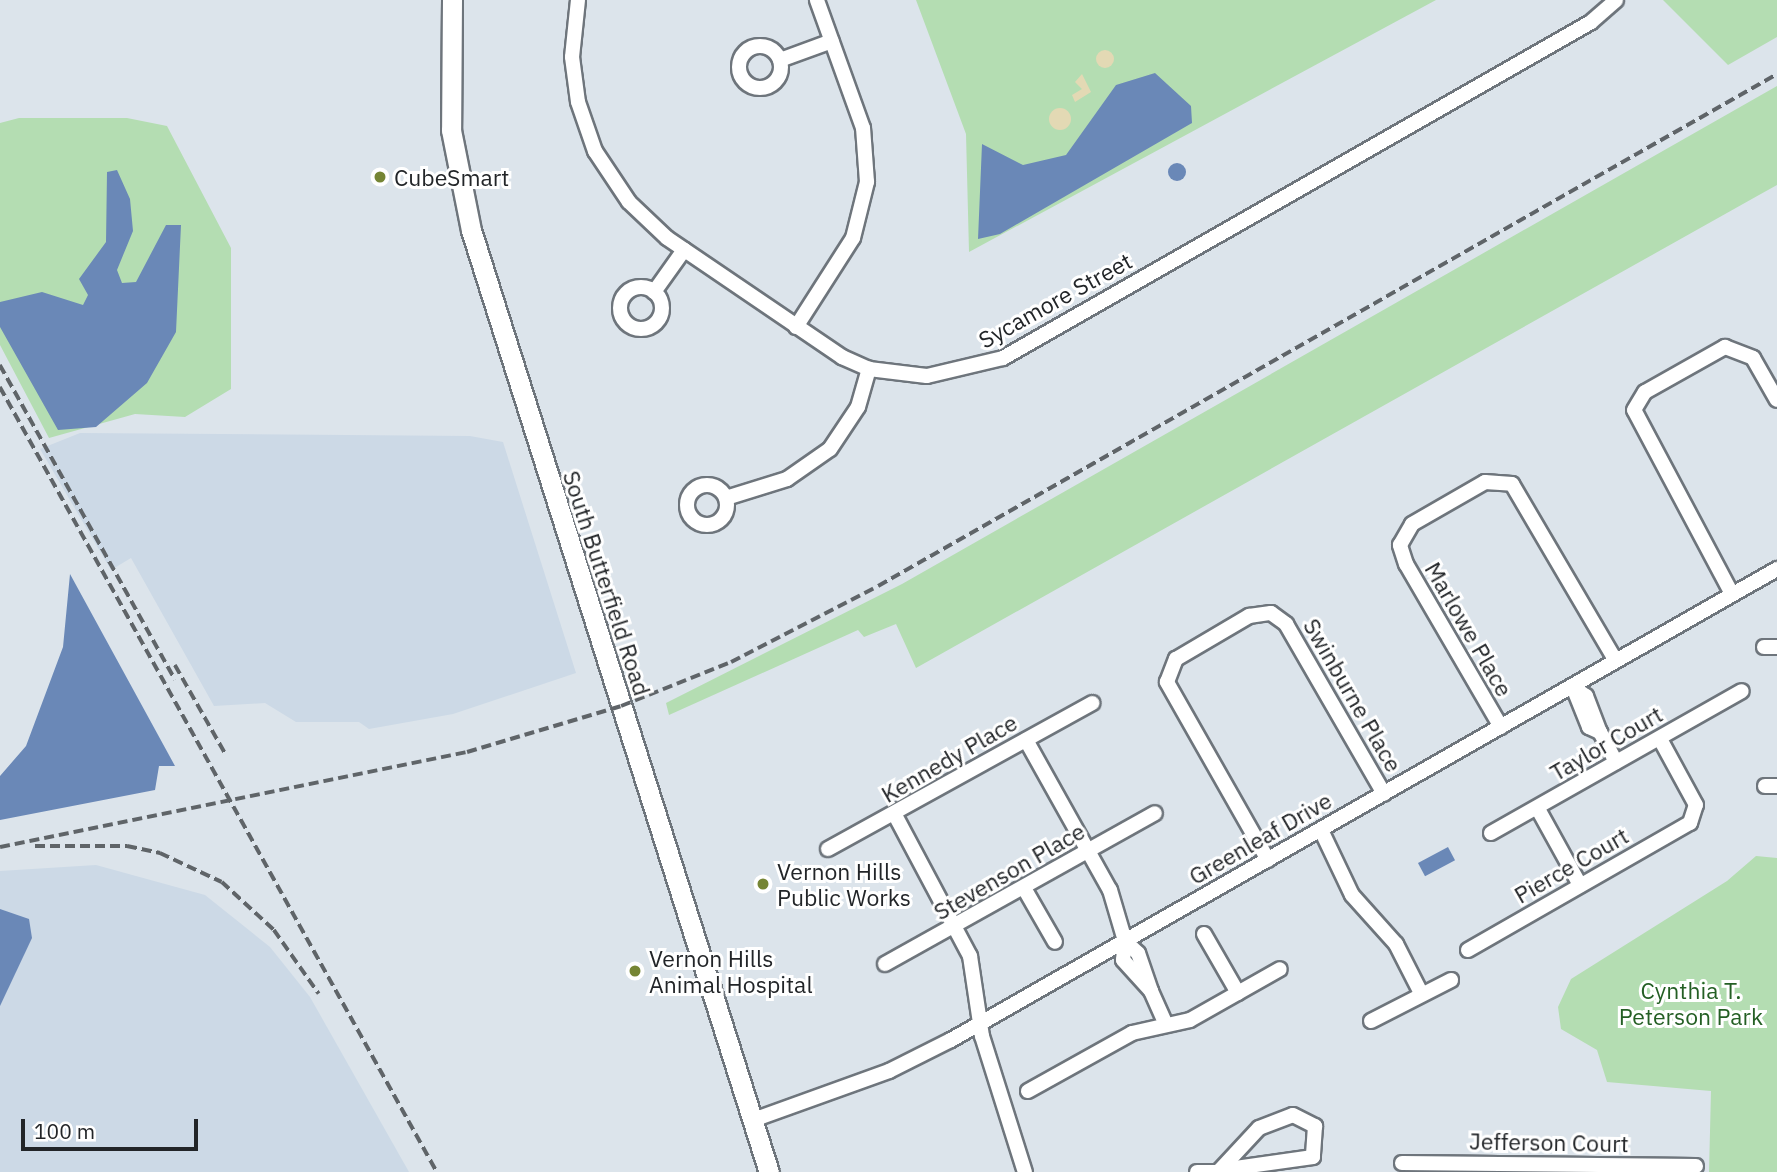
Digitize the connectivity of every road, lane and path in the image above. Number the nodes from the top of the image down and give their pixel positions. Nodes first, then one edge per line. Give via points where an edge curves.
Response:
1 (452, 0) edge
2 (578, 0) edge
3 (817, 0) edge
4 (1616, 0) edge
5 (832, 41) junction
6 (780, 60) dead end
7 (684, 250) junction
8 (654, 292) dead end
9 (796, 327) junction
10 (869, 369) junction
11 (1777, 400) edge
12 (726, 498) dead end
13 (1777, 569) edge
14 (1732, 594) junction
15 (1616, 661) junction
16 (1573, 687) junction
17 (1742, 691) dead end
18 (1092, 703) dead end
19 (1501, 727) junction
20 (1660, 738) junction
21 (1026, 740) junction
22 (1616, 762) junction
23 (1384, 793) junction
24 (1538, 809) junction
25 (1155, 813) dead end
26 (895, 815) junction
27 (1321, 830) junction
28 (1492, 833) dead end
29 (828, 849) dead end
30 (1089, 851) junction
31 (1268, 860) junction
32 (1580, 885) junction
33 (1024, 888) junction
34 (956, 928) junction
35 (1205, 934) dead end
36 (1125, 941) junction
37 (1055, 942) dead end
38 (1468, 950) dead end
39 (885, 964) dead end
40 (1280, 969) dead end
41 (1451, 979) dead end
42 (1238, 993) junction
43 (1421, 993) junction
44 (1371, 1021) dead end
45 (981, 1023) junction
46 (1166, 1024) junction
47 (1028, 1091) dead end
48 (753, 1120) junction
49 (1402, 1163) dead end
50 (1696, 1166) dead end
51 (1552, 1168) edge
52 (1220, 1171) edge
53 (769, 1172) edge
54 (1025, 1172) edge
55 (1197, 1172) edge

1 - 48 main road, South Butterfield Road via 451,130 471,230
2 - 7 street, Sycamore Street via 574,73 595,151 629,202
3 - 5 street
4 - 10 street, Sycamore Street via 1591,22 1003,358 947,375
5 - 6 street
5 - 9 street via 863,128 867,182 853,238
7 - 8 street
7 - 9 street, Sycamore Street
9 - 10 street, Sycamore Street
10 - 12 street via 858,407 830,449 787,479
11 - 14 street via 1747,352 1725,347 1641,395 1634,415
13 - 14 street, Greenleaf Drive
14 - 15 street, Greenleaf Drive
15 - 16 street, Greenleaf Drive
15 - 19 street, Marlowe Place via 1518,490 1494,480 1407,528 1401,552
16 - 19 street, Greenleaf Drive
16 - 22 street via 1589,727 1600,732
17 - 20 street, Taylor Court
18 - 21 street, Kennedy Place
19 - 23 street, Greenleaf Drive
20 - 22 street, Taylor Court
20 - 32 street, Pierce Court via 1696,806 1695,816
21 - 26 street, Kennedy Place
21 - 30 street
22 - 24 street, Taylor Court
23 - 27 street, Greenleaf Drive
23 - 31 street, Swinburne Place via 1282,620 1261,612 1249,616 1176,659 1167,674 1168,688
24 - 28 street, Taylor Court
24 - 32 street
25 - 30 street, Stevenson Place
26 - 29 street, Kennedy Place
26 - 34 street
27 - 31 street, Greenleaf Drive
27 - 43 street via 1352,895 1396,944
30 - 33 street, Stevenson Place
30 - 36 street
31 - 36 street, Greenleaf Drive
32 - 38 street, Pierce Court
33 - 34 street, Stevenson Place
33 - 37 street
34 - 39 street, Stevenson Place
34 - 45 street via 976,974
35 - 42 street
36 - 45 street, Greenleaf Drive
36 - 46 street via 1123,960 1150,991
40 - 42 street
41 - 43 street
42 - 46 street via 1190,1020
43 - 44 street
45 - 48 street, Greenleaf Drive via 888,1071
45 - 54 street
46 - 47 street via 1132,1032
48 - 53 main road, South Butterfield Road
49 - 51 street, Jefferson Court
50 - 51 street, Jefferson Court
52 - 52 street via 1307,1160 1318,1150 1315,1126 1302,1115 1272,1121 1239,1144
52 - 55 street

